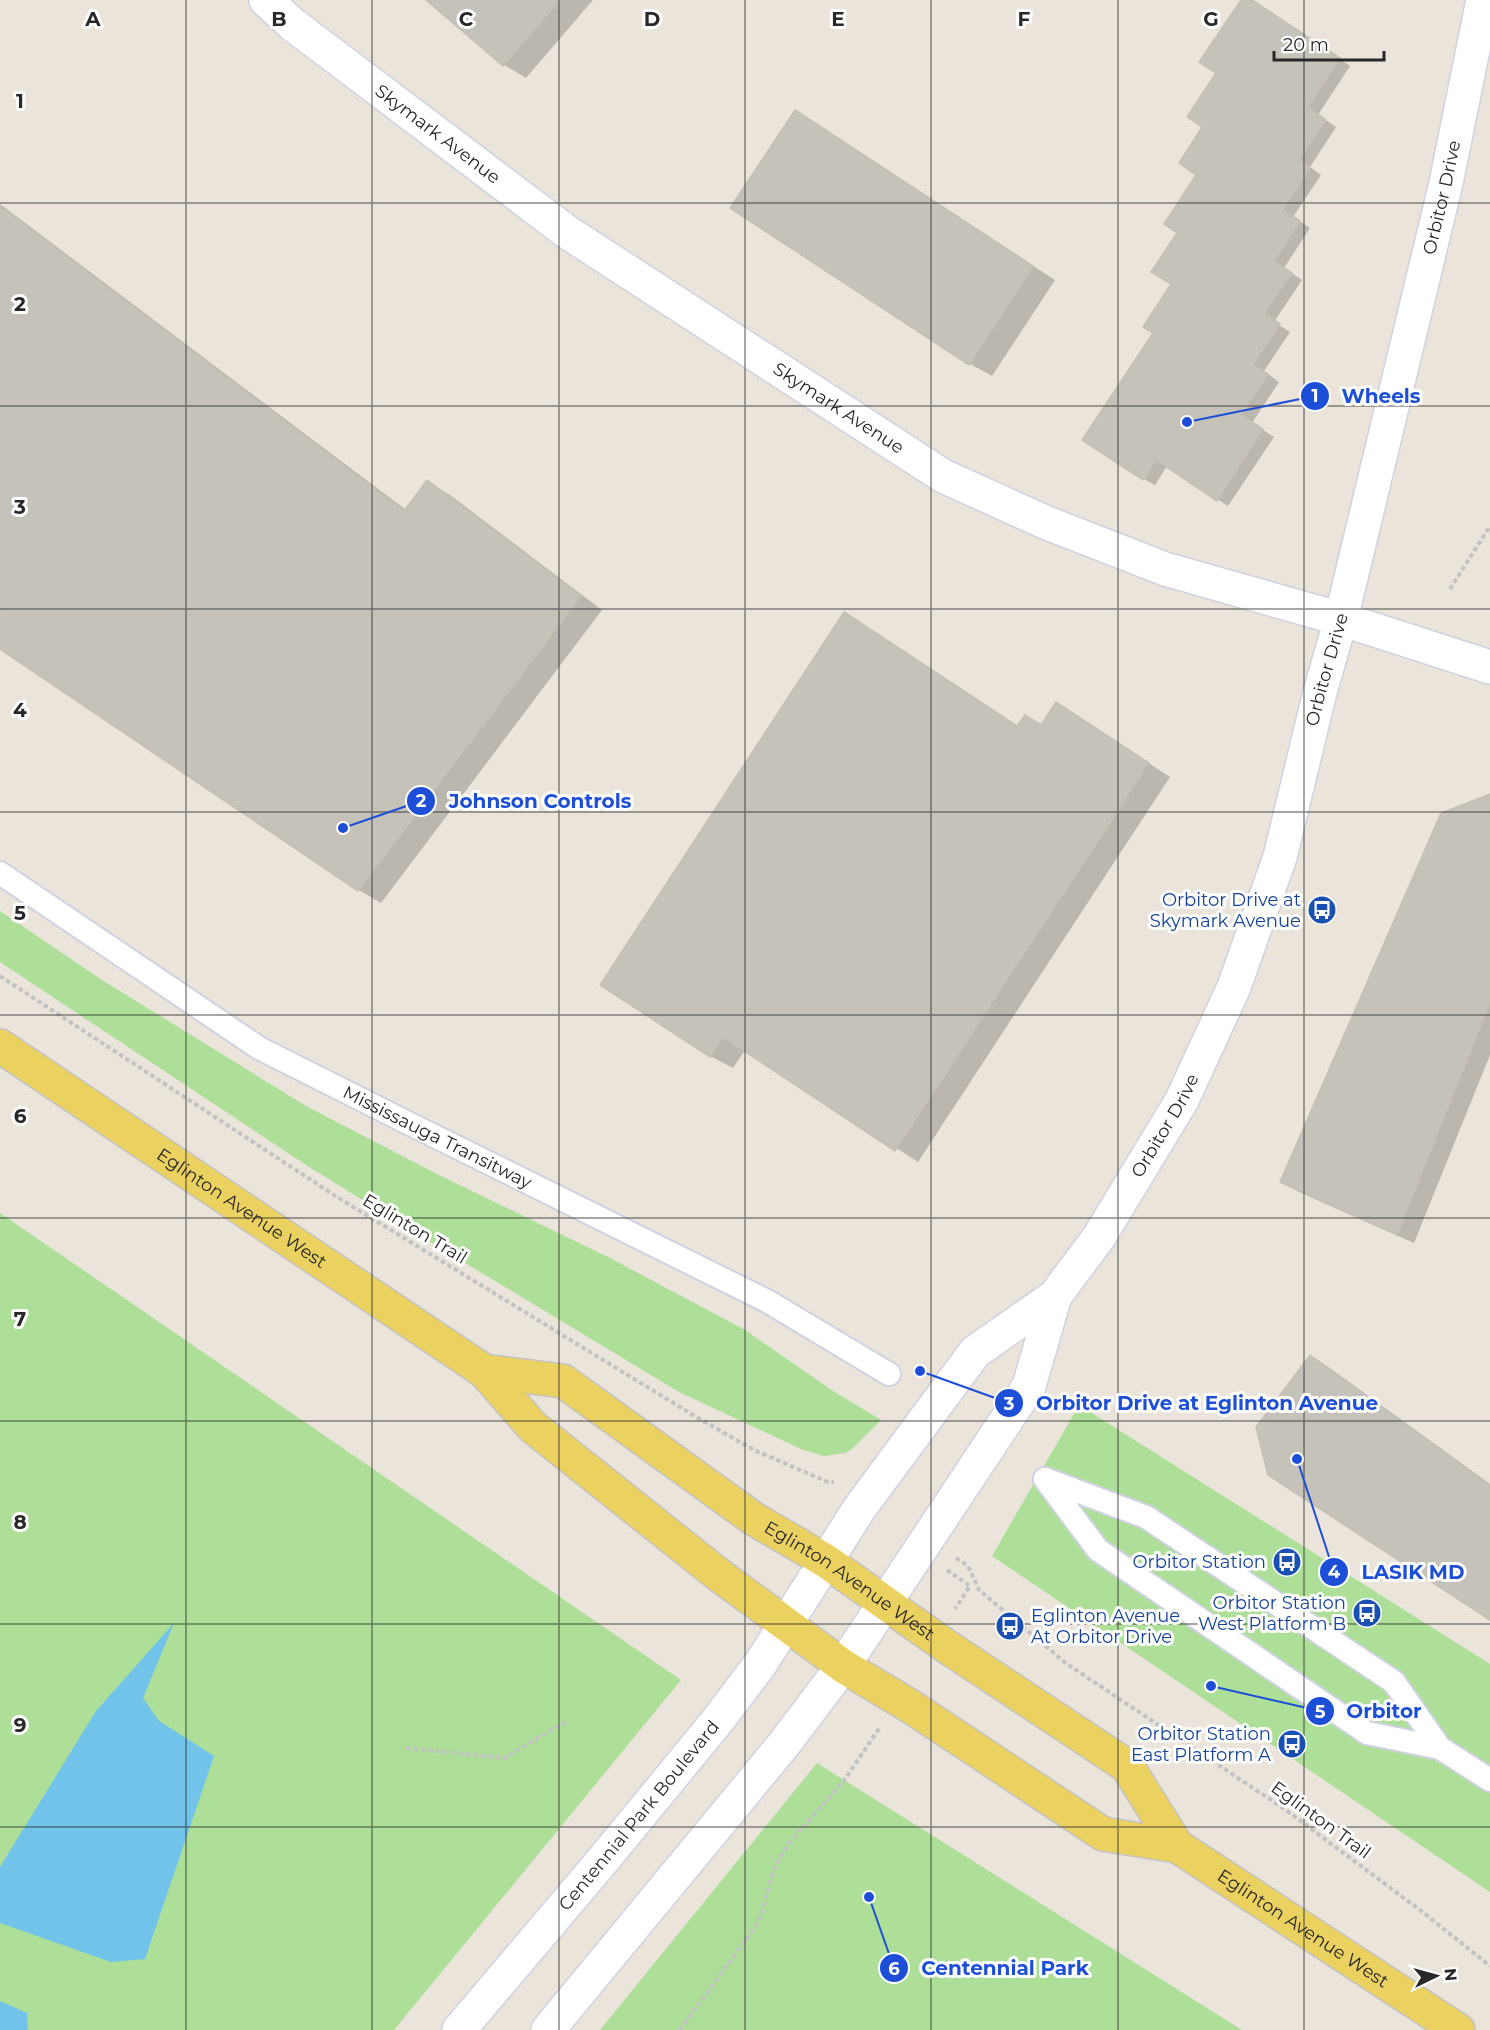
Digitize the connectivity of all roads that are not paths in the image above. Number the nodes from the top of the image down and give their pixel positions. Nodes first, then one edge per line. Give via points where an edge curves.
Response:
1 (266, 0) edge
2 (1483, 0) edge
3 (1341, 619) junction
4 (1490, 667) edge
5 (0, 873) edge
6 (0, 1046) edge
7 (1055, 1296) junction
8 (484, 1371) junction
9 (889, 1374) dead end
10 (826, 1562) junction
11 (807, 1591) joint
12 (877, 1616) junction
13 (786, 1625) junction
14 (843, 1666) junction
15 (1440, 1748) junction
16 (1490, 1780) edge
17 (1177, 1846) junction
18 (459, 2030) edge
19 (548, 2030) edge
20 (1458, 2030) edge

1 - 3 street, Skymark Avenue via 292,24 567,232 943,476 1047,523 1165,569
2 - 3 street, Orbitor Drive via 1446,183
3 - 4 street, Skymark Avenue
3 - 7 street, Orbitor Drive via 1280,857 1234,987 1182,1100 1099,1237
5 - 9 lane, Mississauga Transitway via 259,1047 767,1301
6 - 8 main road, Eglinton Avenue West
7 - 10 street, Orbitor Drive via 975,1352 859,1509
7 - 12 street, Orbitor Drive via 1029,1386
8 - 10 main road, Eglinton Avenue West via 563,1381 754,1519
8 - 13 main road, Eglinton Avenue West via 533,1427
10 - 11 street, Orbitor Drive
10 - 12 main road, Eglinton Avenue West
11 - 13 street, Centennial Park Boulevard
12 - 14 street
12 - 17 main road, Eglinton Avenue West via 1127,1766
13 - 14 main road, Eglinton Avenue West
13 - 18 street, Centennial Park Boulevard via 762,1664 718,1720
14 - 17 main road, Eglinton Avenue West via 1103,1834
14 - 19 street via 784,1744
15 - 15 lane via 1394,1682 1146,1517 1045,1479 1098,1550 1367,1733
15 - 16 lane
17 - 20 main road, Eglinton Avenue West

